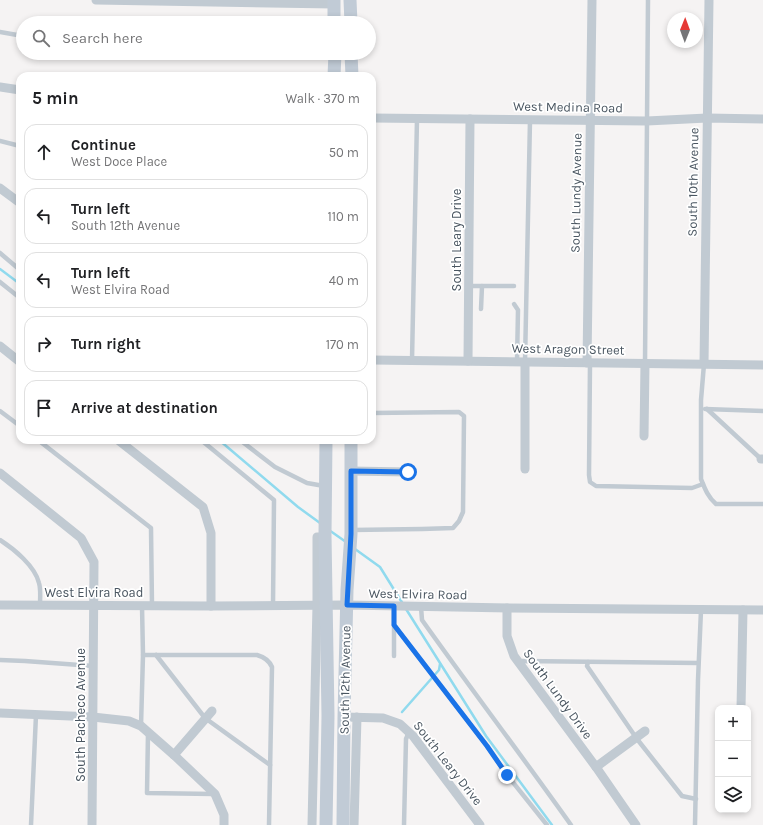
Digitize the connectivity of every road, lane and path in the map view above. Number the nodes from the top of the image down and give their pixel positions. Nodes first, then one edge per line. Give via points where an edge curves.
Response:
1 (96, 0) edge
2 (350, 0) edge
3 (592, 0) edge
4 (648, 0) edge
5 (709, 0) edge
6 (334, 2) edge
7 (334, 16) edge
8 (351, 16) edge
9 (0, 32) edge
10 (16, 35) edge
11 (335, 60) edge
12 (351, 60) edge
13 (334, 72) edge
14 (352, 72) edge
15 (0, 87) edge
16 (16, 89) edge
17 (376, 118) edge
18 (707, 118) junction
19 (417, 119) junction
20 (470, 119) junction
21 (763, 119) edge
22 (530, 120) junction
23 (590, 121) junction
24 (647, 121) junction
25 (0, 141) edge
26 (16, 145) edge
27 (0, 188) edge
28 (16, 200) edge
29 (0, 253) edge
30 (16, 267) edge
31 (0, 282) edge
32 (469, 286) junction
33 (482, 286) junction
34 (514, 286) dead end
35 (16, 295) edge
36 (514, 304) dead end
37 (481, 309) dead end
38 (0, 346) edge
39 (16, 359) edge
40 (376, 360) edge
41 (412, 360) junction
42 (468, 361) junction
43 (521, 362) junction
44 (588, 363) junction
45 (646, 364) junction
46 (704, 364) junction
47 (763, 365) edge
48 (704, 409) junction
49 (0, 410) edge
50 (763, 410) edge
51 (376, 413) edge
52 (16, 423) edge
53 (644, 436) dead end
54 (43, 444) edge
55 (123, 444) edge
56 (206, 444) edge
57 (245, 444) edge
58 (326, 444) edge
59 (351, 444) edge
60 (762, 459) edge
61 (525, 469) dead end
62 (351, 471) junction
63 (408, 472) dead end
64 (0, 473) edge
65 (703, 484) junction
66 (326, 486) junction
67 (763, 504) edge
68 (351, 532) junction
69 (0, 540) edge
70 (0, 604) edge
71 (40, 605) junction
72 (94, 605) junction
73 (321, 605) junction
74 (347, 605) junction
75 (147, 606) junction
76 (211, 606) junction
77 (273, 606) junction
78 (396, 606) junction
79 (421, 607) junction
80 (507, 608) junction
81 (700, 610) junction
82 (743, 610) junction
83 (763, 610) edge
84 (394, 625) junction
85 (144, 655) junction
86 (156, 655) junction
87 (394, 656) dead end
88 (0, 660) edge
89 (588, 662) junction
90 (518, 663) junction
91 (698, 663) junction
92 (93, 666) junction
93 (741, 705) edge
94 (212, 711) dead end
95 (0, 713) edge
96 (36, 715) junction
97 (93, 717) junction
98 (350, 717) junction
99 (206, 718) junction
100 (144, 729) junction
101 (645, 731) dead end
102 (409, 732) junction
103 (636, 738) junction
104 (174, 755) junction
105 (270, 764) junction
106 (596, 767) junction
107 (214, 794) junction
108 (696, 799) junction
109 (31, 825) edge
110 (92, 825) edge
111 (224, 825) edge
112 (269, 825) edge
113 (312, 825) edge
114 (326, 825) edge
115 (343, 825) edge
116 (354, 825) edge
117 (404, 825) edge
118 (480, 825) edge
119 (547, 825) edge
120 (571, 825) edge
121 (636, 825) edge
122 (695, 825) edge

1 - 6 street
2 - 8 street
3 - 23 street, South Lundy Avenue
4 - 24 lane
5 - 18 street, South 10th Avenue
6 - 7 street
9 - 10 lane
11 - 13 street
12 - 14 street
15 - 16 street
17 - 19 street, West Medina Road
18 - 21 street, West Medina Road
18 - 24 street, West Medina Road
18 - 46 street, South 10th Avenue
19 - 20 street, West Medina Road
19 - 41 lane
20 - 22 street, West Medina Road
20 - 32 street, South Leary Drive
22 - 23 street, West Medina Road
22 - 43 lane
23 - 24 street, West Medina Road
23 - 44 street, South Lundy Avenue
24 - 45 lane
25 - 26 lane
27 - 28 street
29 - 30 lane
31 - 35 lane
32 - 33 lane
32 - 42 street, South Leary Drive
33 - 34 lane
33 - 37 lane
36 - 43 lane via 518,310
38 - 39 street
40 - 41 street, West Aragon Street
41 - 42 street, West Aragon Street
42 - 43 street, West Aragon Street
43 - 44 street, West Aragon Street
43 - 61 street
44 - 45 street, West Aragon Street
44 - 65 lane via 590,482 596,486 692,488
45 - 46 street, West Aragon Street
45 - 53 street
46 - 47 street, West Aragon Street
46 - 48 lane
48 - 50 lane
48 - 60 lane
48 - 65 lane via 701,479
49 - 52 lane
51 - 68 lane via 459,412 464,416 463,512 453,528
54 - 75 lane via 151,528
55 - 76 street via 203,507 211,533
56 - 77 lane via 274,500
57 - 66 lane via 275,467 307,483
58 - 66 street, South 12th Avenue
59 - 62 street, South 12th Avenue
62 - 63 street
62 - 68 street, South 12th Avenue
64 - 72 street, South Pacheco Avenue via 82,538 94,562
65 - 67 lane via 709,497 716,504
66 - 73 street, South 12th Avenue
68 - 74 street, South 12th Avenue
69 - 71 lane via 34,570 40,583
70 - 71 street, West Elvira Road
71 - 72 street, West Elvira Road
72 - 75 street, West Elvira Road
72 - 92 street, South Pacheco Avenue
73 - 74 street, West Elvira Road
73 - 77 street, West Elvira Road
73 - 113 street, South 12th Avenue
73 - 114 street, South 12th Avenue via 328,716
74 - 78 street, West Elvira Road
74 - 98 street, South 12th Avenue
75 - 76 street, West Elvira Road
75 - 85 lane
76 - 77 street, West Elvira Road
78 - 79 street, West Elvira Road
78 - 84 lane
79 - 80 street, West Elvira Road
79 - 120 lane via 422,620
80 - 81 street, West Elvira Road
80 - 90 street, South Lundy Drive via 506,636
81 - 82 street, West Elvira Road
81 - 91 lane
82 - 83 street, West Elvira Road
82 - 93 street
84 - 87 lane
84 - 119 lane
85 - 86 lane
85 - 100 lane
86 - 99 lane
86 - 105 lane via 257,655 270,661
88 - 92 lane
89 - 90 lane
89 - 91 lane
89 - 103 lane via 587,666
90 - 106 street, South Lundy Drive
91 - 108 lane
92 - 97 street, South Pacheco Avenue
94 - 99 street
95 - 96 street
96 - 97 street
96 - 109 lane
97 - 100 street via 129,721
97 - 110 street, South Pacheco Avenue
98 - 102 street, South Leary Drive via 383,718 400,724
98 - 115 street, South 12th Avenue
98 - 116 street, South 12th Avenue
99 - 104 street
99 - 105 lane
100 - 104 street
100 - 107 lane via 147,793
101 - 103 street
102 - 117 lane via 406,739
102 - 118 street, South Leary Drive
103 - 106 street
103 - 108 lane via 682,796
104 - 107 street
105 - 112 lane
106 - 121 street, South Lundy Drive
107 - 111 street via 224,814
108 - 122 lane

